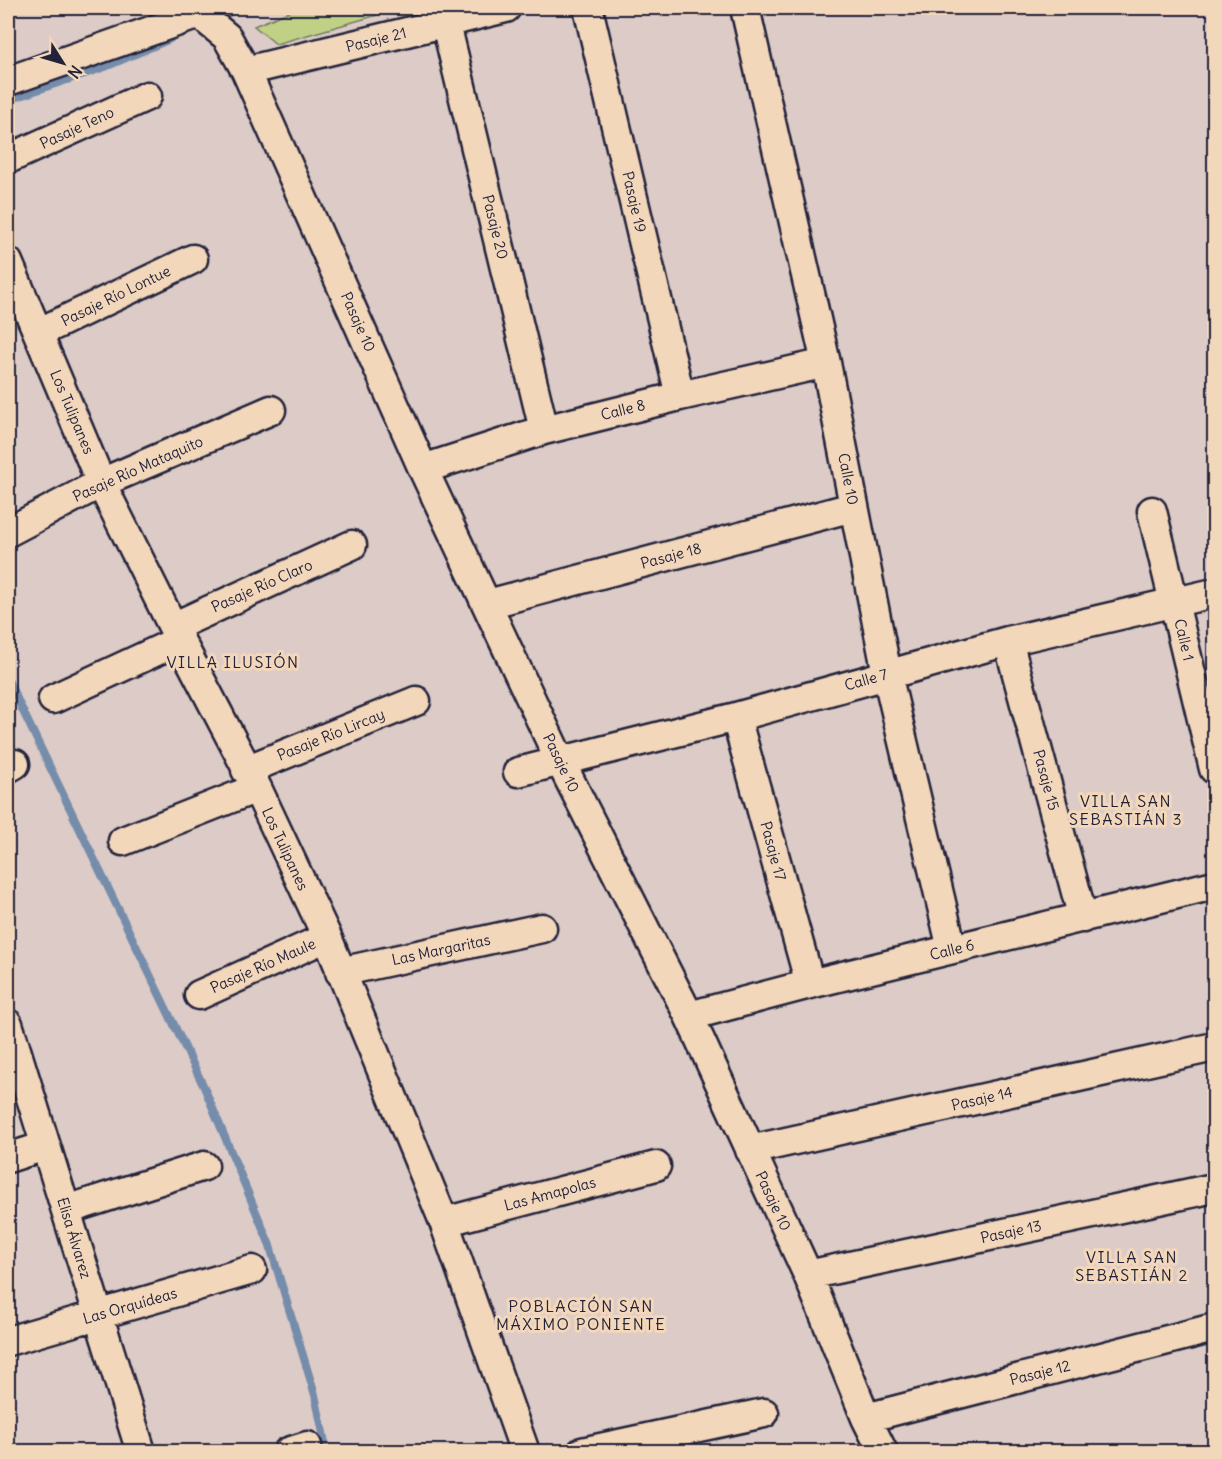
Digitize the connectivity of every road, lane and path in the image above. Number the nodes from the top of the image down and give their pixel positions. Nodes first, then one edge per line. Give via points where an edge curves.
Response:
1 (506, 8) edge
2 (588, 8) edge
3 (745, 8) edge
4 (446, 24) junction
5 (246, 71) junction
6 (8, 81) edge
7 (147, 96) dead end
8 (8, 159) edge
9 (193, 259) dead end
10 (8, 262) edge
11 (38, 333) junction
12 (826, 363) junction
13 (680, 396) junction
14 (272, 410) dead end
15 (544, 430) junction
16 (423, 469) junction
17 (101, 483) junction
18 (853, 507) junction
19 (1152, 511) dead end
20 (8, 532) edge
21 (352, 545) dead end
22 (1215, 593) edge
23 (1175, 602) junction
24 (488, 604) junction
25 (176, 634) junction
26 (1008, 641) junction
27 (887, 674) junction
28 (53, 699) dead end
29 (416, 701) dead end
30 (736, 717) junction
31 (560, 761) junction
32 (1215, 769) edge
33 (518, 772) dead end
34 (251, 779) junction
35 (123, 841) dead end
36 (1215, 885) edge
37 (1083, 918) junction
38 (542, 928) dead end
39 (327, 937) junction
40 (952, 950) junction
41 (340, 972) junction
42 (810, 984) junction
43 (199, 995) dead end
44 (689, 1016) junction
45 (8, 1024) edge
46 (1215, 1047) edge
47 (45, 1146) junction
48 (750, 1150) junction
49 (8, 1158) edge
50 (204, 1166) dead end
51 (656, 1166) dead end
52 (1215, 1188) edge
53 (66, 1210) junction
54 (444, 1222) junction
55 (252, 1270) dead end
56 (808, 1275) junction
57 (98, 1315) junction
58 (1215, 1328) edge
59 (8, 1341) edge
60 (764, 1413) dead end
61 (866, 1418) junction
62 (141, 1452) edge
63 (525, 1452) edge
64 (582, 1452) edge
65 (883, 1452) edge

1 - 4 street, Pasaje 21
2 - 13 street, Pasaje 19
3 - 12 street, Calle 10
4 - 5 street, Pasaje 21
4 - 15 street, Pasaje 20
5 - 6 street, Pasaje 10 via 227,37 199,14
5 - 16 street, Pasaje 10
7 - 8 street, Pasaje Teno
9 - 11 street, Pasaje Río Lontue
10 - 11 street, Los Tulipanes
11 - 17 street, Los Tulipanes
12 - 13 street, Calle 8
12 - 18 street, Calle 10
13 - 15 street, Calle 8
14 - 17 street, Pasaje Río Mataquito
15 - 16 street, Calle 8
16 - 24 street, Pasaje 10
17 - 20 street, Pasaje Río Mataquito
17 - 25 street, Los Tulipanes
18 - 24 street, Pasaje 18
18 - 27 street, Calle 10
19 - 23 street, Calle 1
21 - 25 street, Pasaje Río Claro
22 - 23 street, Calle 7
23 - 26 street, Calle 7
23 - 32 street, Calle 1
24 - 31 street, Pasaje 10
25 - 28 street, Pasaje Río Claro
25 - 34 street, Los Tulipanes
26 - 27 street, Calle 7
26 - 37 street, Pasaje 15
27 - 30 street, Calle 7
27 - 40 street, Calle 10
29 - 34 street, Pasaje Río Lircay
30 - 31 street, Calle 7
30 - 42 street, Pasaje 17
31 - 33 street, Calle 7
31 - 44 street, Pasaje 10
34 - 35 street, Pasaje Río Lircay
34 - 39 street, Los Tulipanes
36 - 37 street, Calle 6
37 - 40 street, Calle 6
38 - 41 street, Las Margaritas
39 - 41 street, Los Tulipanes
39 - 43 street, Pasaje Río Maule
40 - 42 street, Calle 6
41 - 54 street, Los Tulipanes
42 - 44 street, Calle 6
44 - 48 street, Pasaje 10
45 - 47 street, Elisa Álvarez
46 - 48 street, Pasaje 14
47 - 49 street
47 - 53 street, Elisa Álvarez
48 - 56 street, Pasaje 10
50 - 53 street
51 - 54 street, Las Amapolas
52 - 56 street, Pasaje 13
53 - 57 street, Elisa Álvarez
54 - 63 street, Los Tulipanes
55 - 57 street, Las Orquídeas
56 - 61 street, Pasaje 10
57 - 59 street, Las Orquídeas
57 - 62 street, Elisa Álvarez
58 - 61 street, Pasaje 12
60 - 64 street
61 - 65 street, Pasaje 10

